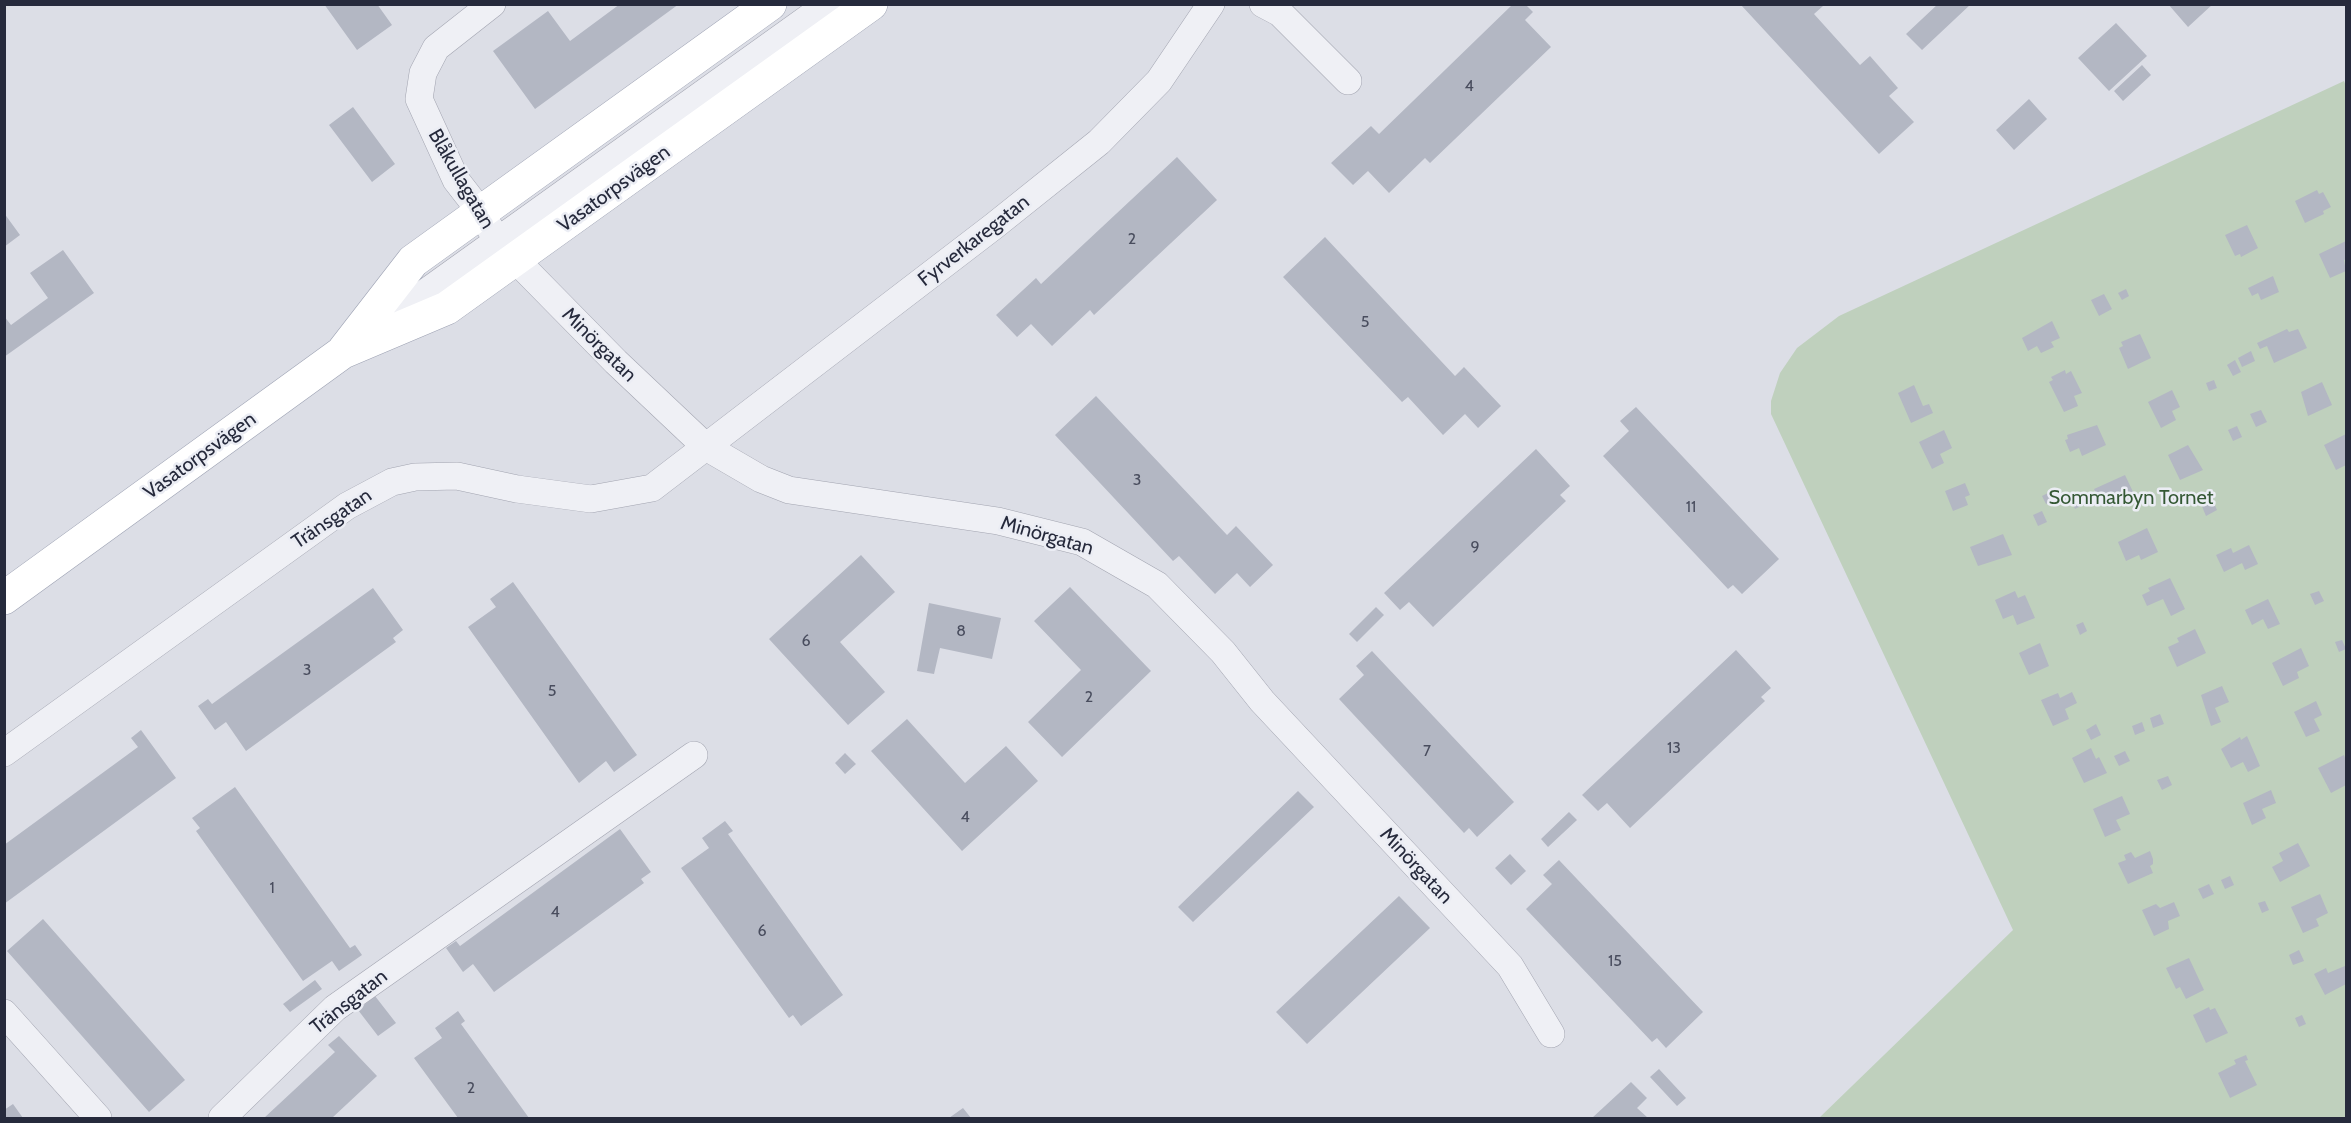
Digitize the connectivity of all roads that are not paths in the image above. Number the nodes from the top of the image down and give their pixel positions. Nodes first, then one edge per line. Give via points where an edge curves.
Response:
1 (492, 4) edge
2 (770, 4) edge
3 (871, 4) edge
4 (1211, 4) edge
5 (1263, 4) edge
6 (826, 8) edge
7 (1348, 81) dead end
8 (480, 211) junction
9 (506, 251) junction
10 (343, 352) junction
11 (706, 447) junction
12 (57, 560) junction
13 (4, 586) edge
14 (4, 598) edge
15 (4, 753) edge
16 (694, 755) dead end
17 (4, 1013) edge
18 (1551, 1034) dead end
19 (98, 1119) edge
20 (222, 1119) edge

1 - 8 street, Blåkullagatan via 436,48 419,85 419,99 456,180
2 - 8 main road, Vasatorpsvägen
3 - 9 main road, Vasatorpsvägen
4 - 11 street, Fyrverkaregatan via 1159,81 1099,142
5 - 7 street via 1280,13
6 - 9 street
8 - 9 street, Blåkullagatan
8 - 10 main road, Vasatorpsvägen via 413,261
9 - 10 main road, Vasatorpsvägen via 447,308
9 - 11 street, Minörgatan
10 - 12 main road, Vasatorpsvägen
11 - 15 street, Tränsgatan via 652,488 591,499 457,476 392,482 347,506
11 - 18 street, Minörgatan via 761,479 789,490 998,521 1082,542 1157,585 1510,966
12 - 13 main road, Vasatorpsvägen
12 - 14 main road, Vasatorpsvägen
16 - 20 street, Tränsgatan via 335,1008
17 - 19 street

